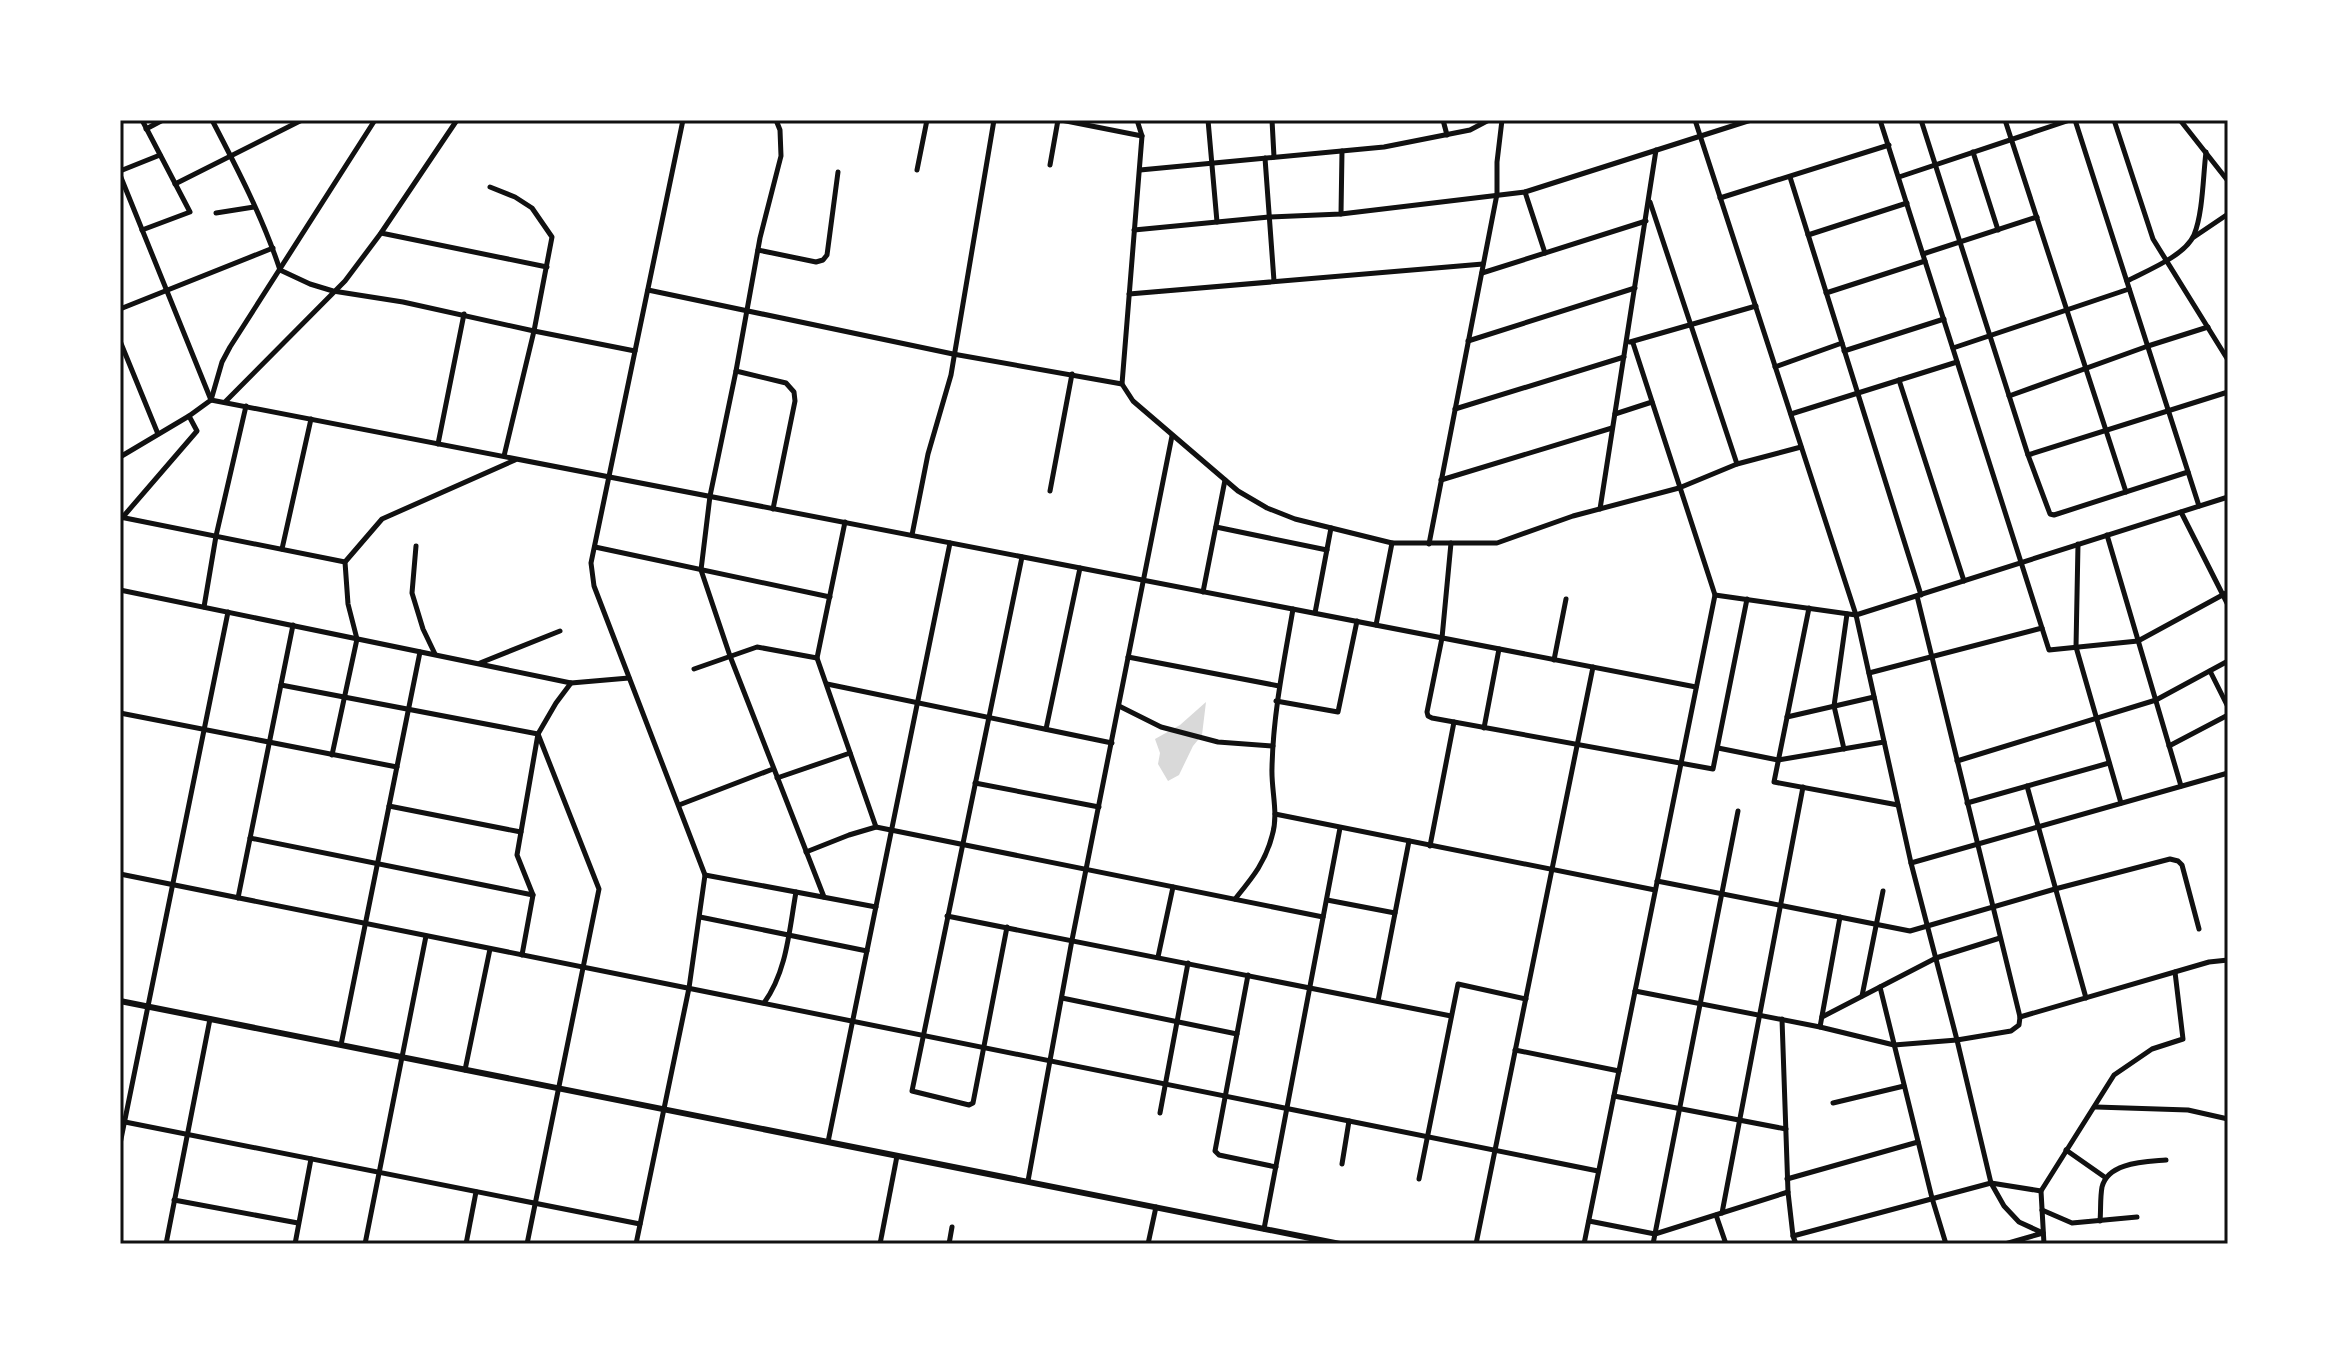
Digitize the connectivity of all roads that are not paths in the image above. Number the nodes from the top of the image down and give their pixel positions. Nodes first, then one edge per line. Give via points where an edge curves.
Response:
1 (142, 120) edge
2 (163, 120) edge
3 (212, 120) edge
4 (302, 120) edge
5 (375, 120) edge
6 (457, 120) edge
7 (683, 120) edge
8 (776, 120) edge
9 (927, 120) edge
10 (994, 120) edge
11 (1059, 120) edge
12 (1137, 120) edge
13 (1208, 120) edge
14 (1272, 120) edge
15 (1443, 120) edge
16 (1489, 120) edge
17 (1502, 120) edge
18 (1695, 120) edge
19 (1751, 120) edge
20 (1880, 120) edge
21 (1921, 120) edge
22 (2005, 120) edge
23 (2072, 120) edge
24 (2114, 120) edge
25 (2180, 120) edge
26 (146, 129) junction
27 (1447, 135) junction
28 (1142, 136) junction
29 (1700, 136) junction
30 (2012, 139) junction
31 (1889, 145) junction
32 (1656, 150) junction
33 (1342, 151) junction
34 (1973, 152) junction
35 (2206, 152) junction
36 (160, 155) junction
37 (231, 156) junction
38 (1274, 157) junction
39 (1265, 158) junction
40 (1212, 163) junction
41 (1050, 165) dead end
42 (1935, 165) junction
43 (917, 170) dead end
44 (1139, 170) junction
45 (838, 172) dead end
46 (120, 173) edge
47 (1790, 177) junction
48 (1899, 177) junction
49 (2228, 181) edge
50 (175, 184) junction
51 (490, 187) dead end
52 (1525, 192) junction
53 (1497, 194) junction
54 (1720, 198) junction
55 (1650, 201) junction
56 (1907, 203) junction
57 (254, 207) junction
58 (216, 213) dead end
59 (1341, 214) junction
60 (2228, 214) edge
61 (1269, 217) junction
62 (2037, 217) junction
63 (1646, 221) junction
64 (1217, 222) junction
65 (142, 230) junction
66 (1134, 230) junction
67 (1998, 230) junction
68 (381, 233) junction
69 (1808, 235) junction
70 (2193, 237) junction
71 (1960, 242) junction
72 (273, 248) junction
73 (758, 250) junction
74 (1545, 253) junction
75 (1924, 257) junction
76 (2167, 261) junction
77 (1483, 264) junction
78 (547, 267) junction
79 (280, 270) junction
80 (1482, 273) junction
81 (1274, 281) junction
82 (2127, 281) junction
83 (1635, 288) junction
84 (2129, 289) junction
85 (648, 290) junction
86 (167, 291) junction
87 (333, 291) junction
88 (1826, 293) junction
89 (1129, 294) junction
90 (1756, 306) junction
91 (120, 309) edge
92 (2067, 309) junction
93 (747, 312) junction
94 (464, 314) junction
95 (1944, 319) junction
96 (1690, 326) junction
97 (2208, 327) junction
98 (534, 331) junction
99 (1989, 335) junction
100 (120, 341) edge
101 (1468, 341) junction
102 (1630, 342) junction
103 (1842, 343) junction
104 (2148, 346) junction
105 (1953, 348) junction
106 (635, 351) junction
107 (1844, 351) junction
108 (953, 354) junction
109 (1624, 357) junction
110 (2228, 360) edge
111 (1957, 362) junction
112 (1775, 367) junction
113 (2087, 369) junction
114 (736, 371) junction
115 (1072, 374) junction
116 (1899, 380) junction
117 (1122, 384) junction
118 (2228, 392) edge
119 (1858, 393) junction
120 (2009, 396) junction
121 (211, 400) junction
122 (224, 402) junction
123 (1652, 402) junction
124 (246, 406) junction
125 (1455, 409) junction
126 (2168, 410) junction
127 (1614, 414) junction
128 (1791, 414) junction
129 (189, 416) junction
130 (311, 419) junction
131 (1612, 428) junction
132 (2106, 430) junction
133 (158, 434) junction
134 (1172, 435) junction
135 (438, 444) junction
136 (1801, 447) junction
137 (2028, 455) junction
138 (504, 456) junction
139 (120, 457) edge
140 (518, 459) junction
141 (1737, 464) junction
142 (2188, 472) junction
143 (609, 477) junction
144 (1225, 480) junction
145 (1441, 480) junction
146 (1679, 488) junction
147 (1050, 491) dead end
148 (2126, 492) junction
149 (710, 496) junction
150 (2228, 497) edge
151 (2199, 506) junction
152 (773, 509) junction
153 (1600, 509) junction
154 (2181, 512) junction
155 (121, 518) edge
156 (845, 522) junction
157 (1216, 527) junction
158 (1331, 528) junction
159 (912, 535) junction
160 (2107, 535) junction
161 (216, 536) junction
162 (950, 543) junction
163 (1392, 543) junction
164 (1451, 543) junction
165 (1429, 544) junction
166 (2078, 544) junction
167 (416, 546) dead end
168 (595, 547) junction
169 (282, 549) junction
170 (1327, 550) junction
171 (1022, 557) junction
172 (345, 562) junction
173 (2021, 562) junction
174 (1080, 568) junction
175 (701, 570) junction
176 (1144, 580) junction
177 (1964, 581) junction
178 (120, 590) edge
179 (1203, 592) junction
180 (2225, 594) edge
181 (1715, 595) junction
182 (1919, 595) junction
183 (830, 597) junction
184 (1566, 599) dead end
185 (1747, 599) junction
186 (2228, 605) edge
187 (204, 607) junction
188 (1809, 608) junction
189 (1293, 609) junction
190 (228, 612) junction
191 (1315, 613) junction
192 (1847, 614) junction
193 (1856, 615) junction
194 (1357, 621) junction
195 (293, 625) junction
196 (1376, 625) junction
197 (2042, 628) junction
198 (560, 631) dead end
199 (1442, 638) junction
200 (357, 639) junction
201 (2138, 641) junction
202 (2076, 647) junction
203 (1499, 649) junction
204 (420, 652) junction
205 (436, 655) junction
206 (730, 656) junction
207 (1128, 657) junction
208 (1932, 657) junction
209 (817, 658) junction
210 (1554, 660) junction
211 (2228, 661) edge
212 (479, 664) junction
213 (1593, 667) junction
214 (694, 669) dead end
215 (2210, 671) junction
216 (1869, 673) junction
217 (629, 678) junction
218 (571, 683) junction
219 (826, 684) junction
220 (281, 685) junction
221 (1279, 686) junction
222 (1696, 687) junction
223 (345, 697) junction
224 (1874, 697) junction
225 (2156, 700) junction
226 (1276, 701) junction
227 (918, 703) junction
228 (1119, 706) junction
229 (1834, 706) junction
230 (2228, 707) edge
231 (408, 709) junction
232 (120, 713) edge
233 (2228, 715) edge
234 (988, 717) junction
235 (1787, 717) junction
236 (2096, 718) junction
237 (1454, 722) junction
238 (1484, 728) junction
239 (1046, 729) junction
240 (204, 730) junction
241 (538, 734) junction
242 (270, 742) junction
243 (1884, 742) junction
244 (1112, 743) junction
245 (1578, 745) junction
246 (1273, 746) junction
247 (2169, 746) junction
248 (1718, 748) junction
249 (1844, 749) junction
250 (850, 753) junction
251 (332, 755) junction
252 (1778, 760) junction
253 (1957, 761) junction
254 (1681, 763) junction
255 (2109, 763) junction
256 (397, 767) junction
257 (773, 769) junction
258 (2228, 773) edge
259 (777, 778) junction
260 (975, 783) junction
261 (2027, 786) junction
262 (2181, 786) junction
263 (1803, 787) junction
264 (1967, 803) junction
265 (2121, 803) junction
266 (679, 805) junction
267 (1898, 805) junction
268 (389, 806) junction
269 (1099, 807) junction
270 (1738, 811) dead end
271 (1275, 814) junction
272 (876, 827) junction
273 (2038, 827) junction
274 (1340, 828) junction
275 (892, 830) junction
276 (521, 832) junction
277 (250, 838) junction
278 (1409, 841) junction
279 (962, 844) junction
280 (1977, 844) junction
281 (1430, 846) junction
282 (806, 852) junction
283 (1911, 863) junction
284 (377, 864) junction
285 (1552, 869) junction
286 (1087, 870) junction
287 (120, 874) edge
288 (705, 875) junction
289 (1657, 881) junction
290 (173, 885) junction
291 (1173, 887) junction
292 (2055, 889) junction
293 (1655, 890) junction
294 (1883, 891) dead end
295 (796, 892) junction
296 (1722, 894) junction
297 (533, 895) junction
298 (824, 897) junction
299 (238, 898) junction
300 (1235, 899) junction
301 (1327, 900) junction
302 (1781, 906) junction
303 (876, 907) junction
304 (1993, 907) junction
305 (1395, 913) junction
306 (947, 916) junction
307 (700, 917) junction
308 (1323, 917) junction
309 (1840, 917) junction
310 (365, 923) junction
311 (1876, 924) junction
312 (1927, 926) junction
313 (1007, 927) junction
314 (2199, 929) dead end
315 (788, 935) junction
316 (426, 936) junction
317 (2000, 938) junction
318 (1072, 940) junction
319 (490, 949) junction
320 (867, 951) junction
321 (522, 955) junction
322 (1158, 957) junction
323 (1936, 958) junction
324 (2228, 960) edge
325 (1188, 963) junction
326 (583, 967) junction
327 (2175, 972) junction
328 (1248, 975) junction
329 (1310, 987) junction
330 (1880, 987) junction
331 (689, 988) junction
332 (1635, 991) junction
333 (1861, 997) junction
334 (1062, 998) junction
335 (2086, 998) junction
336 (1526, 999) junction
337 (120, 1001) edge
338 (1378, 1001) junction
339 (764, 1003) junction
340 (1700, 1003) junction
341 (148, 1007) junction
342 (1760, 1015) junction
343 (1451, 1016) junction
344 (1822, 1017) junction
345 (2020, 1017) junction
346 (210, 1019) junction
347 (1782, 1019) junction
348 (853, 1021) junction
349 (1177, 1021) junction
350 (1820, 1027) junction
351 (1237, 1034) junction
352 (922, 1035) junction
353 (1957, 1040) junction
354 (341, 1045) junction
355 (1894, 1045) junction
356 (984, 1048) junction
357 (1515, 1050) junction
358 (402, 1057) junction
359 (1049, 1061) junction
360 (465, 1070) junction
361 (1619, 1071) junction
362 (1164, 1084) junction
363 (1904, 1086) junction
364 (559, 1088) junction
365 (1224, 1096) junction
366 (1613, 1096) junction
367 (1833, 1103) dead end
368 (2095, 1107) junction
369 (1287, 1108) junction
370 (663, 1109) junction
371 (1680, 1109) junction
372 (1160, 1113) dead end
373 (2228, 1119) edge
374 (1740, 1120) junction
375 (1349, 1121) junction
376 (122, 1122) edge
377 (1786, 1129) junction
378 (187, 1134) junction
379 (1428, 1138) junction
380 (828, 1142) junction
381 (1918, 1142) junction
382 (120, 1144) edge
383 (1495, 1150) junction
384 (2066, 1150) junction
385 (897, 1156) junction
386 (311, 1159) junction
387 (2166, 1160) dead end
388 (1342, 1164) dead end
389 (1276, 1167) junction
390 (1598, 1171) junction
391 (379, 1173) junction
392 (2106, 1178) junction
393 (1419, 1179) dead end
394 (1787, 1179) junction
395 (1028, 1181) junction
396 (1991, 1183) junction
397 (2041, 1191) junction
398 (476, 1192) junction
399 (1788, 1192) junction
400 (1932, 1198) junction
401 (174, 1200) junction
402 (535, 1204) junction
403 (1156, 1207) junction
404 (2041, 1209) junction
405 (1719, 1214) junction
406 (2137, 1217) dead end
407 (1588, 1221) junction
408 (2100, 1221) junction
409 (298, 1223) junction
410 (640, 1224) junction
411 (952, 1227) dead end
412 (1264, 1229) junction
413 (2043, 1233) junction
414 (1655, 1234) junction
415 (1793, 1236) junction
416 (166, 1244) edge
417 (295, 1244) edge
418 (365, 1244) edge
419 (466, 1244) edge
420 (527, 1244) edge
421 (636, 1244) edge
422 (880, 1244) edge
423 (949, 1244) edge
424 (1148, 1244) edge
425 (1340, 1244) edge
426 (1476, 1244) edge
427 (1584, 1244) edge
428 (1653, 1244) edge
429 (1726, 1244) edge
430 (1796, 1244) edge
431 (1946, 1244) edge
432 (2005, 1244) edge
433 (2044, 1244) edge

1 - 26 street
2 - 26 street
3 - 37 street
4 - 37 street
5 - 79 street
6 - 68 street
7 - 85 street
8 - 73 street via 781,156
9 - 43 street
10 - 108 street
11 - 28 street
11 - 41 street
12 - 28 street
13 - 40 street
14 - 38 street
15 - 27 street
16 - 27 street
17 - 53 street
18 - 29 street
19 - 29 street
20 - 31 street
21 - 42 street
22 - 30 street
23 - 30 street
23 - 82 street
24 - 76 street via 2153,239
25 - 35 street
26 - 36 street
27 - 33 street
28 - 44 street
29 - 32 street
29 - 54 street
30 - 34 street
30 - 62 street
31 - 47 street
31 - 48 street
32 - 52 street
32 - 55 street
33 - 38 street
33 - 59 street
34 - 42 street
34 - 67 street
35 - 49 street
35 - 70 street
36 - 46 street
36 - 50 street
37 - 50 street
37 - 57 street
38 - 39 street
39 - 40 street
39 - 61 street
40 - 44 street
40 - 64 street
42 - 48 street
42 - 71 street
44 - 66 street
45 - 73 street via 823,260
46 - 65 street
47 - 54 street
47 - 69 street
48 - 56 street
50 - 65 street via 190,212
51 - 78 street via 532,208 552,237
52 - 53 street
52 - 74 street
53 - 59 street
53 - 77 street
54 - 90 street
55 - 63 street
55 - 96 street
56 - 69 street
56 - 75 street
57 - 58 street
57 - 72 street
59 - 61 street
60 - 70 street
61 - 64 street
61 - 81 street
62 - 67 street
62 - 92 street
63 - 74 street
63 - 83 street
64 - 66 street
65 - 86 street
66 - 89 street
67 - 71 street
68 - 78 street
68 - 87 street
69 - 88 street
70 - 76 street
71 - 75 street
71 - 99 street
72 - 79 street
72 - 86 street
73 - 93 street
74 - 80 street
75 - 88 street
75 - 95 street
76 - 82 street
76 - 97 street
77 - 80 street
77 - 81 street
78 - 98 street
79 - 87 street
79 - 121 street via 222,362
80 - 101 street
81 - 89 street
82 - 84 street
83 - 101 street
83 - 102 street
84 - 92 street
84 - 104 street
85 - 93 street
85 - 106 street
86 - 91 street
86 - 121 street
87 - 94 street
87 - 122 street
88 - 103 street
89 - 117 street
90 - 96 street
90 - 112 street
92 - 99 street
92 - 113 street
93 - 108 street
93 - 114 street
94 - 98 street
94 - 135 street
95 - 105 street
95 - 107 street
96 - 102 street
96 - 141 street
97 - 104 street
97 - 110 street
98 - 106 street
98 - 138 street
99 - 105 street
99 - 120 street
100 - 133 street
101 - 125 street
102 - 109 street
102 - 123 street
103 - 107 street
103 - 112 street
104 - 113 street
104 - 126 street
105 - 111 street
106 - 143 street
107 - 119 street
108 - 115 street
108 - 159 street
109 - 125 street
109 - 127 street
111 - 116 street
111 - 173 street
112 - 128 street
113 - 120 street
113 - 132 street
114 - 149 street
114 - 152 street via 786,383 794,392
115 - 117 street
115 - 147 street
116 - 119 street
116 - 177 street
117 - 134 street via 1133,401
118 - 126 street
119 - 128 street
119 - 182 street
120 - 137 street
121 - 122 street
121 - 129 street
122 - 124 street
123 - 127 street
123 - 146 street
124 - 130 street
124 - 161 street
125 - 145 street
126 - 132 street
126 - 142 street
127 - 131 street
128 - 136 street
129 - 133 street
129 - 155 street via 197,431
130 - 135 street
130 - 169 street
131 - 145 street
131 - 153 street
132 - 137 street
132 - 148 street
133 - 139 street
134 - 144 street
134 - 176 street
135 - 138 street
136 - 141 street
136 - 193 street
137 - 148 street via 2050,514
138 - 140 street
140 - 143 street
140 - 172 street via 382,519
141 - 146 street
142 - 148 street
142 - 151 street
143 - 149 street
143 - 168 street
144 - 157 street
144 - 158 street via 1267,508
145 - 165 street
146 - 153 street
146 - 181 street
149 - 152 street
149 - 175 street
150 - 151 street
151 - 154 street
152 - 156 street
153 - 164 street via 1497,543
154 - 160 street
154 - 180 street
155 - 161 street
156 - 159 street
156 - 183 street
157 - 170 street
157 - 179 street
158 - 163 street
158 - 170 street
159 - 162 street
160 - 166 street
160 - 201 street
161 - 169 street
161 - 187 street
162 - 171 street
162 - 227 street
163 - 165 street
163 - 196 street
164 - 165 street
164 - 199 street
166 - 173 street
166 - 202 street
167 - 205 street via 412,593
168 - 175 street
168 - 217 street via 594,586
169 - 172 street
170 - 191 street
171 - 174 street
171 - 234 street
172 - 200 street
173 - 177 street
173 - 197 street
174 - 176 street
174 - 239 street
175 - 183 street
175 - 206 street
176 - 179 street
176 - 207 street
177 - 182 street
178 - 187 street
179 - 189 street
180 - 186 street
180 - 201 street
181 - 185 street
181 - 222 street
182 - 193 street
182 - 208 street
183 - 209 street
184 - 210 street
185 - 188 street
185 - 248 street
187 - 190 street
188 - 192 street
188 - 235 street
189 - 191 street
189 - 221 street
190 - 195 street
190 - 240 street
191 - 194 street
192 - 193 street
192 - 229 street
193 - 216 street
194 - 196 street
194 - 226 street via 1338,712
195 - 200 street
195 - 220 street
196 - 199 street
197 - 202 street via 2049,650
197 - 208 street
198 - 212 street
199 - 203 street
199 - 237 street via 1427,712
200 - 204 street
200 - 223 street
201 - 202 street
201 - 225 street
202 - 236 street
203 - 210 street
203 - 238 street
204 - 205 street
204 - 231 street
205 - 212 street
206 - 209 street via 757,647
206 - 214 street
206 - 257 street
207 - 221 street
207 - 228 street
208 - 216 street
208 - 253 street
209 - 219 street
210 - 213 street
211 - 215 street
212 - 218 street
213 - 222 street
213 - 245 street
215 - 225 street
215 - 230 street
216 - 224 street
217 - 218 street
217 - 266 street
218 - 241 street
219 - 227 street
219 - 250 street
220 - 223 street
220 - 242 street
221 - 226 street
222 - 254 street
223 - 231 street
223 - 251 street
224 - 229 street
224 - 243 street
225 - 236 street
225 - 247 street
226 - 246 street
227 - 234 street
227 - 275 street
228 - 244 street
228 - 246 street via 1161,727 1218,742
229 - 235 street
229 - 249 street
231 - 241 street
231 - 256 street
232 - 240 street
233 - 247 street
234 - 239 street
234 - 260 street
235 - 252 street
236 - 253 street
236 - 255 street
237 - 238 street
237 - 281 street
238 - 245 street
239 - 244 street
240 - 242 street
240 - 290 street
241 - 276 street
241 - 326 street via 599,889
242 - 251 street
242 - 277 street
243 - 249 street
243 - 267 street
244 - 269 street
245 - 254 street
245 - 285 street
246 - 271 street
247 - 262 street
248 - 252 street
248 - 254 street via 1713,769
249 - 252 street
250 - 259 street
250 - 272 street
251 - 256 street
252 - 263 street via 1774,782
253 - 264 street
254 - 289 street
255 - 261 street
255 - 265 street
256 - 268 street
257 - 259 street
257 - 266 street
258 - 262 street
259 - 282 street
260 - 269 street
260 - 279 street
261 - 264 street
261 - 273 street
262 - 265 street
263 - 267 street
263 - 302 street
264 - 280 street
265 - 273 street
266 - 288 street
267 - 283 street
268 - 276 street
268 - 284 street
269 - 286 street
270 - 296 street
271 - 274 street
271 - 300 street via 1261,867
272 - 275 street
272 - 282 street
273 - 280 street
273 - 292 street
274 - 278 street
274 - 301 street
275 - 279 street
275 - 303 street
276 - 297 street via 517,855
277 - 284 street
277 - 299 street
278 - 281 street
278 - 305 street
279 - 286 street
279 - 306 street
280 - 283 street
280 - 304 street
281 - 285 street
282 - 298 street
283 - 312 street
284 - 297 street
284 - 310 street
285 - 293 street
285 - 336 street
286 - 291 street
286 - 318 street
287 - 290 street
288 - 295 street
288 - 307 street
289 - 293 street
289 - 296 street
290 - 299 street
290 - 341 street
291 - 300 street
291 - 322 street
292 - 304 street
292 - 314 street via 2178,861
292 - 335 street
293 - 332 street
294 - 311 street
295 - 298 street
295 - 315 street
296 - 302 street
296 - 340 street
297 - 321 street
298 - 303 street
299 - 310 street
300 - 308 street
301 - 305 street
301 - 308 street
302 - 309 street
302 - 342 street
303 - 320 street
304 - 312 street
304 - 317 street
305 - 338 street
306 - 313 street
306 - 352 street
307 - 315 street
307 - 331 street
308 - 329 street
309 - 311 street
309 - 344 street
310 - 316 street
310 - 354 street
311 - 312 street via 1910,931
311 - 333 street
312 - 323 street
313 - 318 street
313 - 356 street
315 - 320 street
315 - 339 street via 782,970
316 - 319 street
316 - 358 street
317 - 323 street
317 - 345 street
318 - 322 street
318 - 334 street
319 - 321 street
319 - 360 street
320 - 348 street
321 - 326 street
322 - 325 street
323 - 330 street
323 - 353 street
324 - 327 street
325 - 328 street
325 - 349 street
326 - 331 street
326 - 364 street
327 - 335 street
327 - 368 street via 2183,1039 2152,1049 2114,1075
328 - 329 street
328 - 351 street
329 - 338 street
329 - 369 street
330 - 333 street
330 - 355 street
331 - 339 street
331 - 370 street
332 - 340 street
332 - 361 street
333 - 344 street
334 - 349 street
334 - 359 street
335 - 345 street
336 - 343 street via 1458,984
336 - 357 street
337 - 341 street
338 - 343 street
339 - 348 street
340 - 342 street
340 - 371 street
341 - 346 street
341 - 376 street
342 - 347 street
342 - 374 street
343 - 379 street
344 - 350 street
345 - 353 street via 2011,1031
346 - 354 street
346 - 378 street
347 - 350 street
347 - 377 street
348 - 352 street
348 - 380 street
349 - 351 street
349 - 362 street
350 - 355 street
351 - 365 street
352 - 356 street
352 - 356 street via 912,1091 969,1105 975,1099
353 - 355 street
353 - 396 street
354 - 358 street
355 - 363 street
356 - 359 street
357 - 361 street
357 - 383 street
358 - 360 street
358 - 391 street
359 - 362 street
359 - 395 street
360 - 364 street
361 - 366 street
362 - 365 street
362 - 372 street
363 - 367 street
363 - 381 street
364 - 370 street
364 - 402 street
365 - 369 street
365 - 389 street via 1215,1151
366 - 371 street
366 - 390 street
368 - 373 street via 2188,1110
368 - 384 street
369 - 375 street
369 - 389 street
370 - 380 street
370 - 410 street
371 - 374 street
371 - 414 street
374 - 377 street
374 - 405 street
375 - 379 street
375 - 388 street
376 - 378 street
376 - 382 street
377 - 394 street
378 - 386 street
378 - 401 street
379 - 383 street
379 - 393 street
380 - 385 street
381 - 394 street
381 - 400 street
383 - 390 street
383 - 426 street
384 - 392 street
384 - 397 street
385 - 395 street
385 - 422 street
386 - 391 street
386 - 409 street
387 - 392 street via 2120,1168
389 - 412 street
390 - 407 street
391 - 398 street
391 - 418 street
392 - 408 street
394 - 399 street
395 - 403 street
396 - 397 street
396 - 400 street
396 - 413 street via 2019,1222
397 - 404 street
398 - 402 street
398 - 419 street
399 - 405 street
399 - 415 street
400 - 415 street
400 - 431 street
401 - 409 street
401 - 416 street
402 - 410 street
402 - 420 street
403 - 412 street
403 - 424 street
404 - 408 street via 2072,1223
404 - 413 street
405 - 414 street
405 - 429 street
406 - 408 street
407 - 414 street
407 - 427 street
409 - 417 street
410 - 421 street
411 - 423 street
412 - 425 street
413 - 432 street
413 - 433 street
414 - 428 street
415 - 430 street

